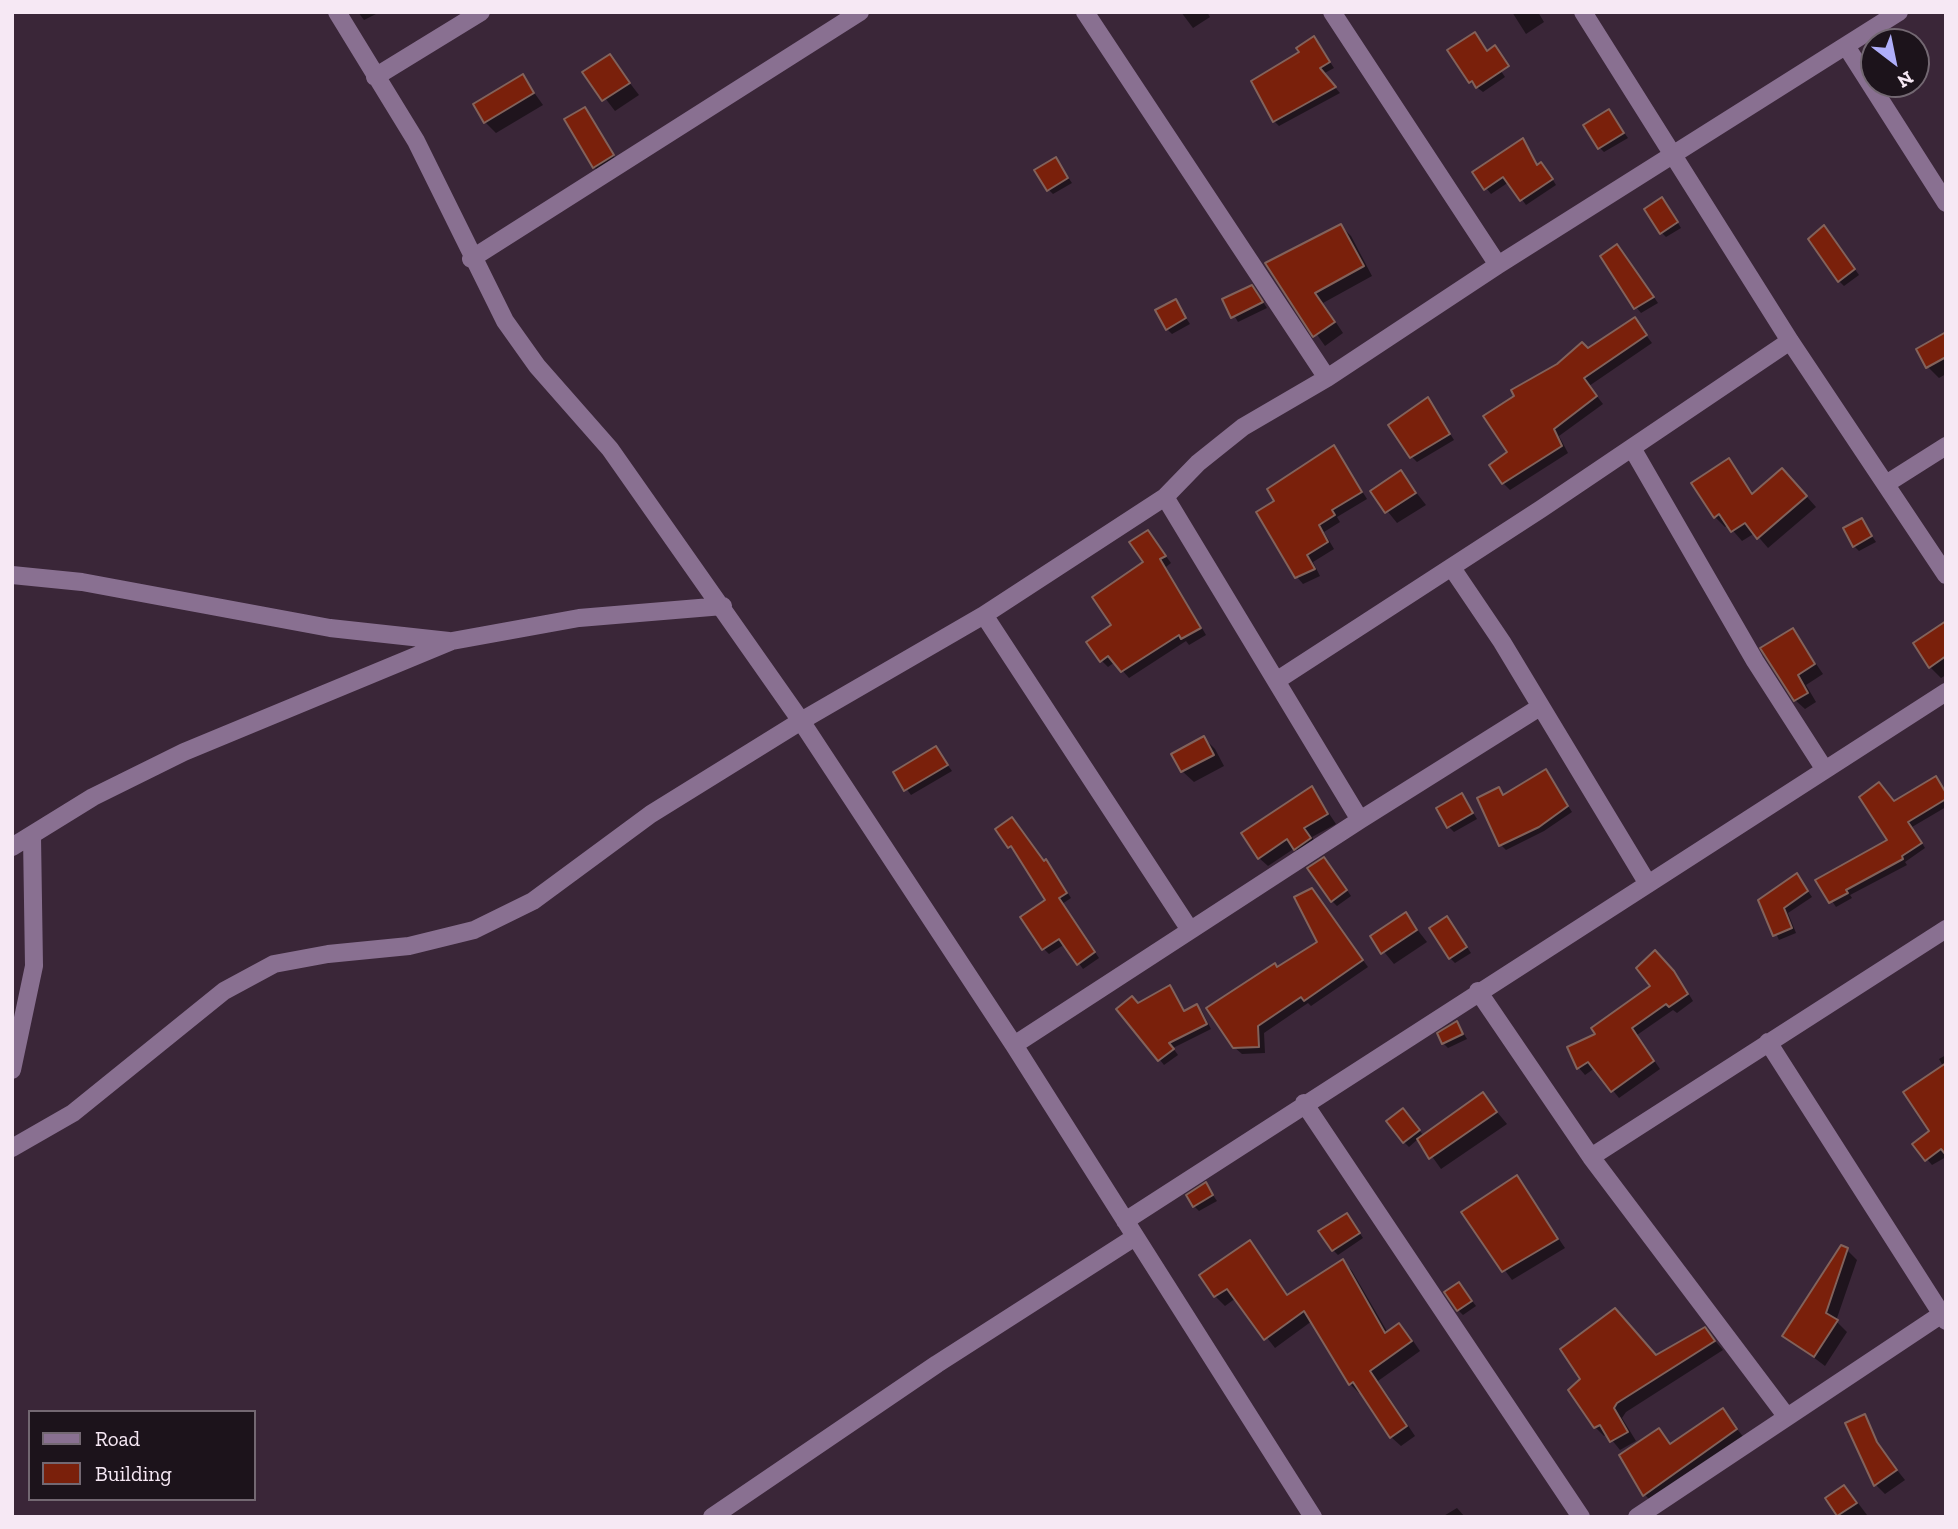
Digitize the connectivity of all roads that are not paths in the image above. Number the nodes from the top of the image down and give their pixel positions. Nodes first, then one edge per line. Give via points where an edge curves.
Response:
1 (337, 12) edge
2 (481, 12) edge
3 (860, 12) edge
4 (1086, 12) edge
5 (1332, 12) edge
6 (1583, 12) edge
7 (1899, 12) edge
8 (840, 18) edge
9 (1846, 46) junction
10 (375, 77) junction
11 (1673, 156) junction
12 (1946, 204) edge
13 (471, 259) junction
14 (1498, 265) junction
15 (1790, 341) junction
16 (1327, 377) junction
17 (1946, 446) edge
18 (1632, 448) junction
19 (1886, 484) junction
20 (1165, 497) junction
21 (1452, 568) junction
22 (12, 575) edge
23 (1946, 575) edge
24 (723, 607) junction
25 (984, 615) junction
26 (452, 641) junction
27 (1276, 681) junction
28 (1946, 692) edge
29 (1540, 707) junction
30 (801, 721) junction
31 (1825, 770) junction
32 (1360, 820) junction
33 (32, 837) junction
34 (12, 848) edge
35 (1648, 884) junction
36 (1190, 930) junction
37 (1944, 934) edge
38 (1478, 991) junction
39 (1768, 1042) junction
40 (1014, 1045) junction
41 (12, 1070) edge
42 (1304, 1103) junction
43 (12, 1148) edge
44 (1591, 1157) junction
45 (1125, 1220) junction
46 (1135, 1237) junction
47 (1944, 1317) edge
48 (1787, 1417) junction
49 (712, 1517) edge
50 (1314, 1517) edge
51 (1581, 1517) edge
52 (1637, 1517) edge

1 - 10 street
2 - 10 street
3 - 8 street
4 - 16 street
5 - 14 street
6 - 11 street
7 - 9 street
8 - 13 street
9 - 11 street
9 - 12 street
10 - 13 street via 416,141
11 - 14 street
11 - 15 street
13 - 24 street via 505,321 537,366 610,449
14 - 16 street
15 - 18 street
15 - 19 street
16 - 20 street via 1243,427
17 - 19 street
18 - 21 street
18 - 31 street via 1755,661
19 - 23 street
20 - 25 street
20 - 27 street
21 - 27 street
21 - 29 street
22 - 26 street via 82,582 330,628
24 - 26 street via 579,618
24 - 30 street
25 - 30 street
25 - 36 street
26 - 33 street via 184,752 93,797
27 - 32 street
28 - 31 street
29 - 32 street
29 - 35 street
30 - 40 street
30 - 43 street via 651,814 533,901 474,930 409,946 274,964 224,991 73,1113
31 - 35 street
32 - 36 street
33 - 34 street
33 - 41 street via 34,966
35 - 38 street
36 - 40 street
37 - 39 street
38 - 42 street
38 - 44 street
39 - 44 street
39 - 47 street
40 - 45 street
42 - 45 street
42 - 51 street
44 - 48 street
45 - 46 street
46 - 49 street
46 - 50 street
47 - 48 street
48 - 52 street

